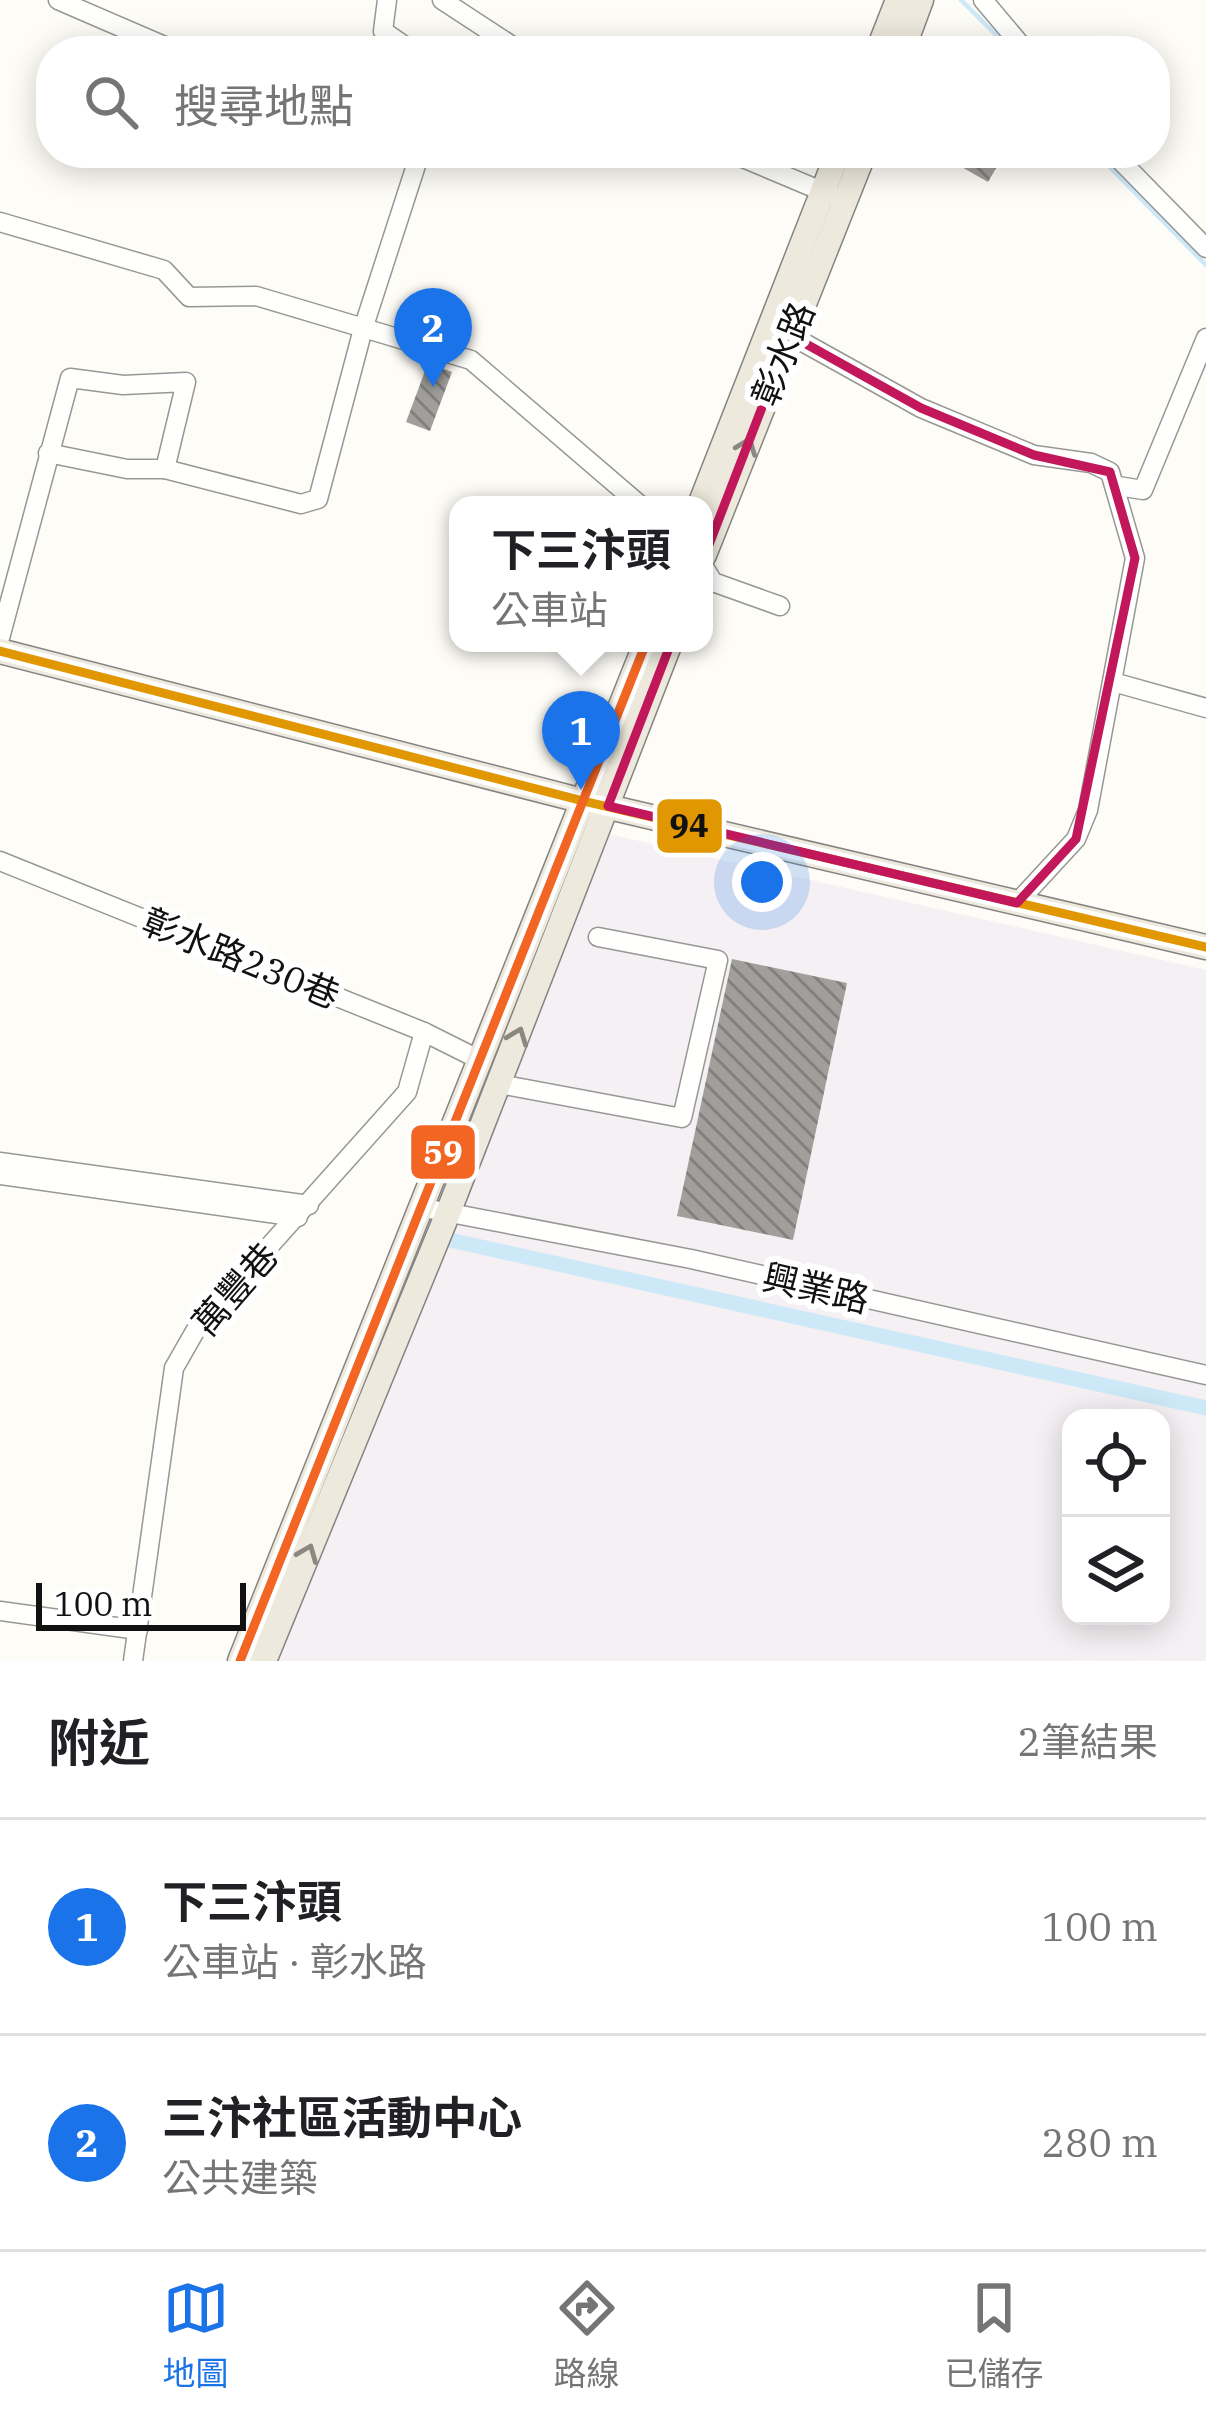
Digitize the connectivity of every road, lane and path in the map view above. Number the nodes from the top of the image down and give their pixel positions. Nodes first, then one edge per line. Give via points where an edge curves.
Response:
1 (58, 0) edge
2 (387, 0) edge
3 (442, 0) edge
4 (898, 0) edge
5 (921, 0) edge
6 (983, 0) edge
7 (141, 36) edge
8 (388, 36) edge
9 (497, 36) edge
10 (884, 36) edge
11 (908, 36) edge
12 (1013, 36) edge
13 (415, 168) edge
14 (767, 168) edge
15 (837, 168) edge
16 (854, 168) edge
17 (1128, 168) edge
18 (835, 196) junction
19 (0, 222) edge
20 (1206, 248) edge
21 (363, 329) junction
22 (790, 335) junction
23 (1206, 338) edge
24 (48, 453) junction
25 (165, 469) junction
26 (1118, 486) junction
27 (630, 496) edge
28 (704, 496) edge
29 (713, 532) edge
30 (713, 582) edge
31 (780, 607) dead end
32 (0, 638) edge
33 (0, 651) edge
34 (643, 652) edge
35 (666, 652) edge
36 (1113, 682) junction
37 (1206, 708) edge
38 (595, 803) junction
39 (0, 861) edge
40 (1016, 903) junction
41 (598, 937) dead end
42 (1206, 946) edge
43 (424, 1032) junction
44 (480, 1060) junction
45 (499, 1084) junction
46 (0, 1162) edge
47 (0, 1175) edge
48 (303, 1211) junction
49 (436, 1211) junction
50 (1206, 1375) edge
51 (0, 1611) edge
52 (138, 1630) junction
53 (133, 1661) edge
54 (240, 1661) edge
55 (264, 1661) edge

1 - 7 street
2 - 8 street via 382,32
3 - 9 street
4 - 10 main road
5 - 11 main road
6 - 12 street
13 - 21 street
14 - 18 street
15 - 18 main road, 彰水路
16 - 18 main road, 彰水路
17 - 20 street
18 - 22 main road, 彰水路
18 - 28 main road, 彰水路
19 - 21 street via 164,270 189,297 256,296
21 - 25 street via 318,499 302,504
21 - 27 street via 471,360
22 - 26 street via 921,408 1034,455 1091,463
29 -> 22 main road, 彰水路
23 - 26 street via 1143,490
24 - 25 street
24 - 25 street via 70,378 187,382
24 - 32 street
26 - 36 street via 1135,558
30 - 31 street
33 - 38 main road
34 - 38 main road
35 - 38 main road
36 - 37 street
36 - 40 street via 1076,839
38 - 40 main road
38 - 44 main road
45 -> 38 main road
39 - 43 street, 彰水路230巷
40 - 42 main road
41 - 45 street via 718,960 682,1118
43 - 44 street, 彰水路230巷
43 - 48 street, 萬豐巷 via 406,1092
44 - 49 main road
45 - 49 main road
46 - 48 street
47 - 48 street
48 - 52 street, 萬豐巷 via 198,1326 174,1368
49 - 50 street, 興業路 via 691,1259
49 - 54 main road
55 -> 49 main road
51 - 52 street
52 - 53 street, 萬豐巷

